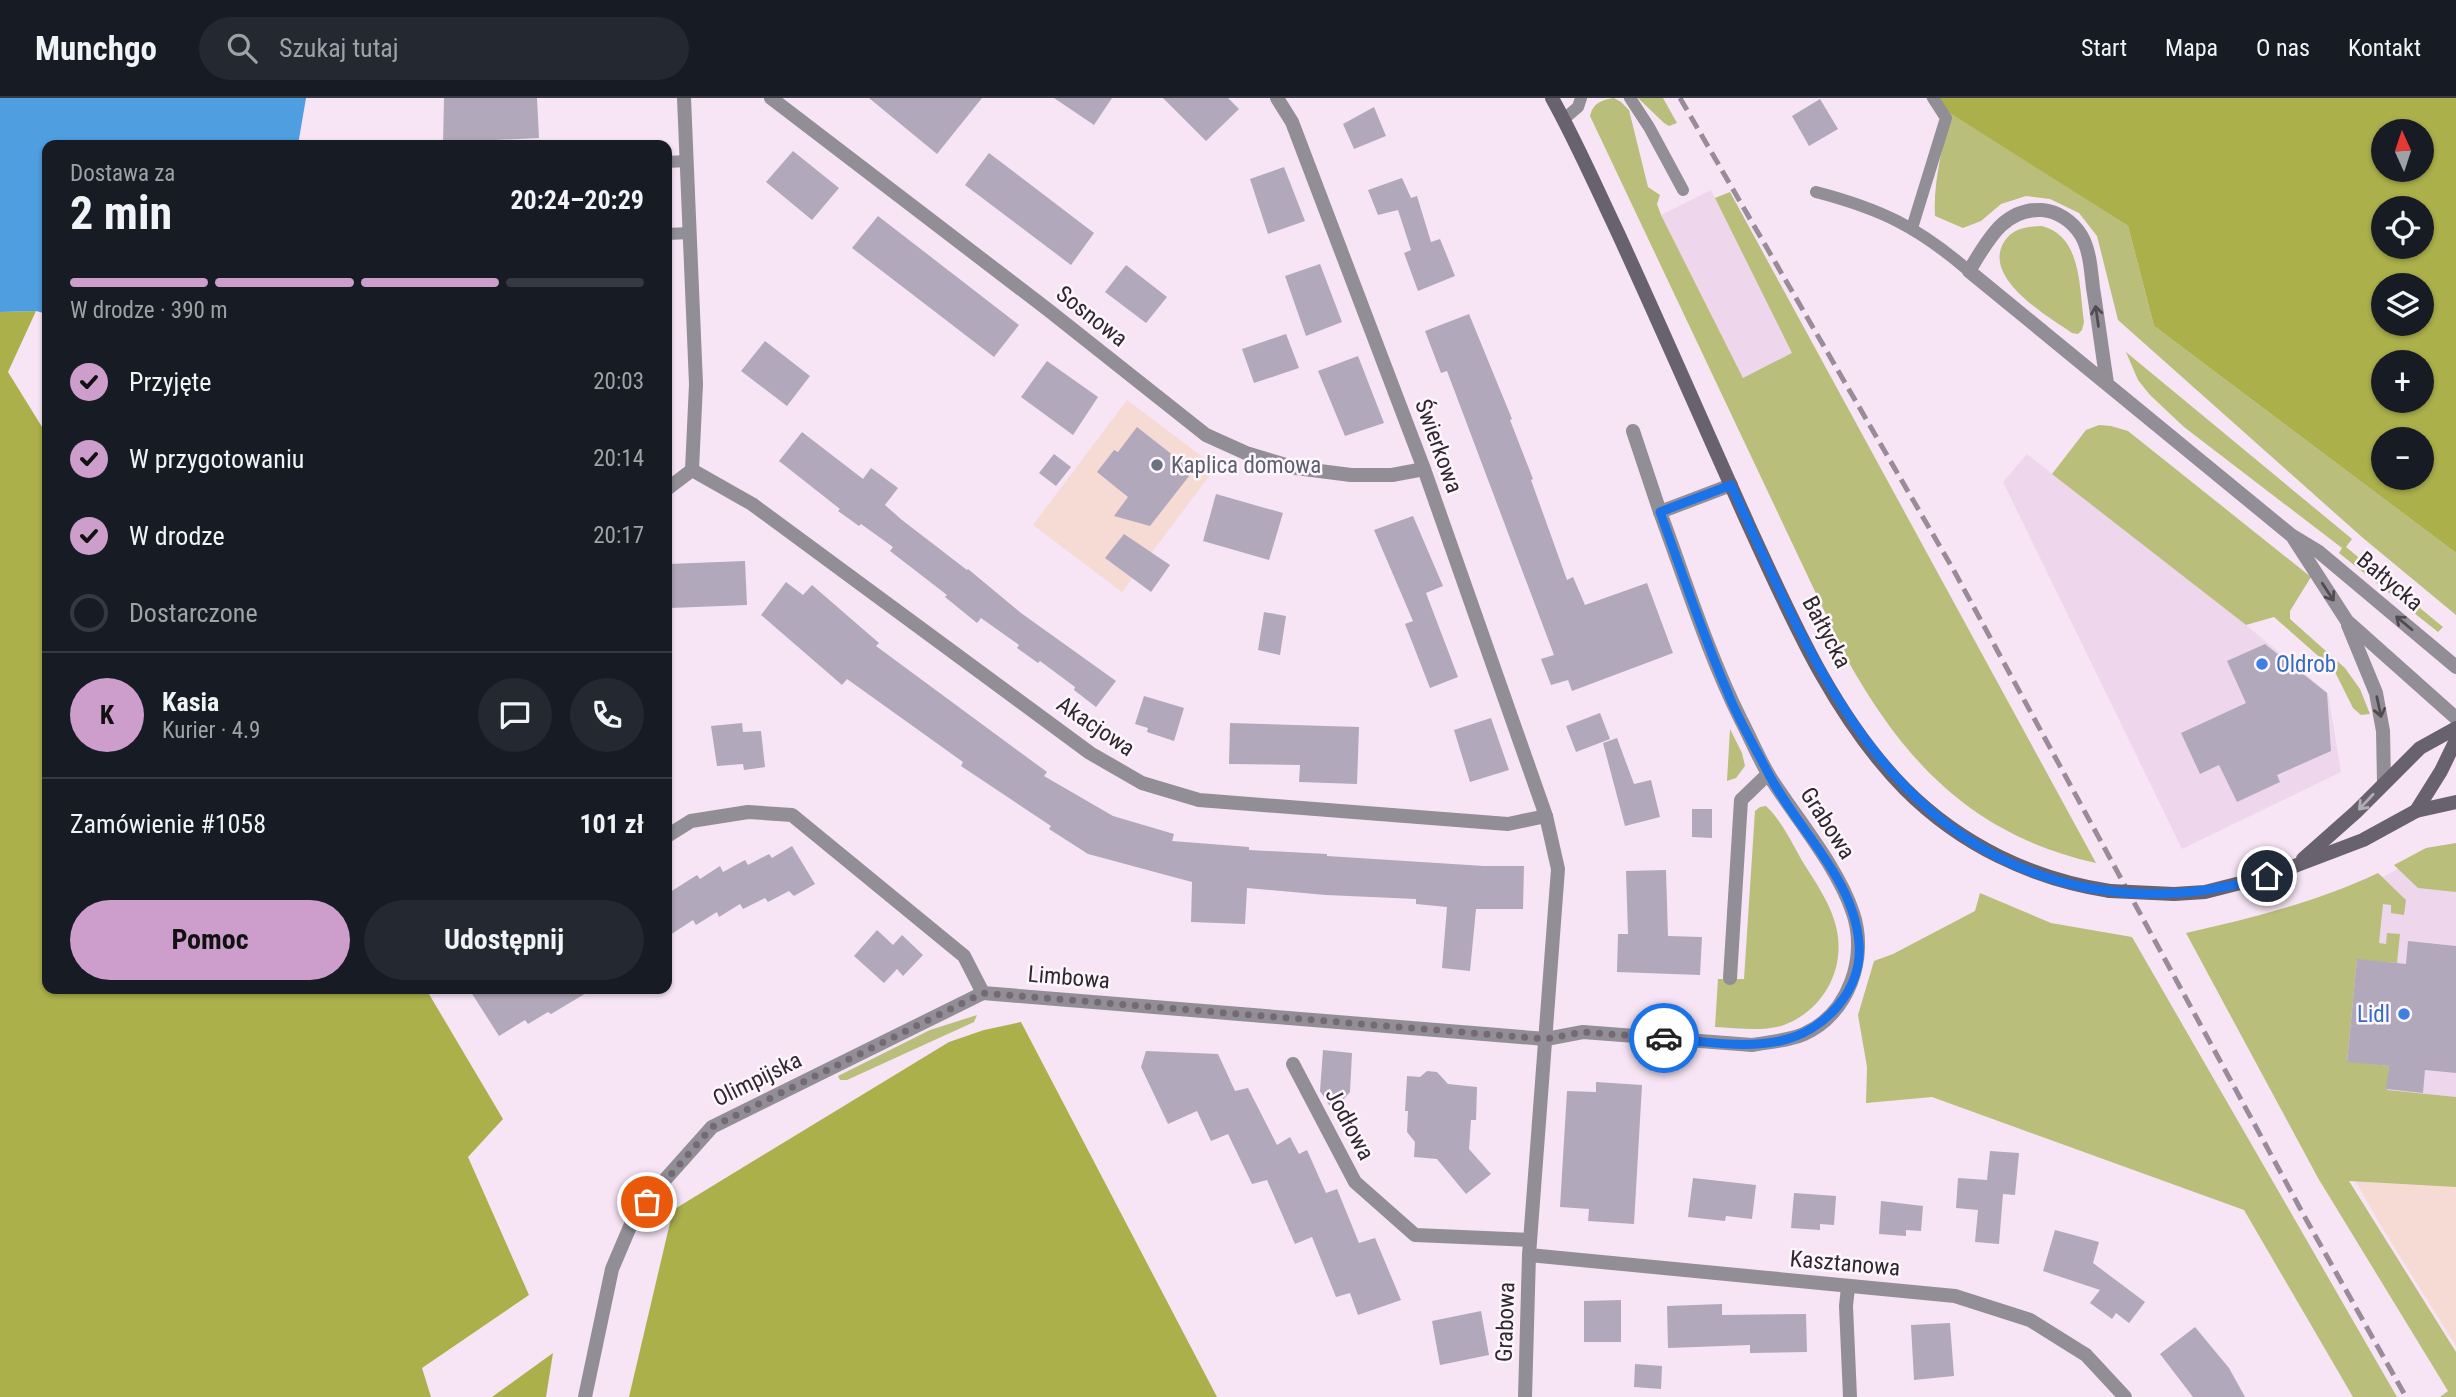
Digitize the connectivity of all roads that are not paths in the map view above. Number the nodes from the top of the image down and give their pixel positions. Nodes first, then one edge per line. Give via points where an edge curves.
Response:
1 (684, 98) edge
2 (771, 98) edge
3 (1277, 98) edge
4 (1552, 98) edge
5 (1581, 98) edge
6 (1630, 98) edge
7 (1933, 98) edge
8 (1564, 119) junction
9 (672, 162) edge
10 (687, 162) junction
11 (1683, 190) dead end
12 (1816, 192) dead end
13 (1912, 228) junction
14 (690, 233) junction
15 (672, 234) edge
16 (1969, 271) junction
17 (2107, 383) junction
18 (1633, 431) dead end
19 (1424, 469) junction
20 (692, 470) junction
21 (672, 485) edge
22 (1731, 485) junction
23 (1660, 512) junction
24 (2291, 535) junction
25 (2347, 621) junction
26 (2456, 667) edge
27 (2456, 718) edge
28 (2456, 728) edge
29 (2456, 740) edge
30 (1768, 774) junction
31 (2384, 783) junction
32 (2456, 802) edge
33 (2416, 811) junction
34 (1546, 816) junction
35 (672, 833) edge
36 (2297, 864) junction
37 (1730, 978) dead end
38 (983, 993) junction
39 (1546, 1039) junction
40 (1293, 1064) dead end
41 (1530, 1247) junction
42 (1847, 1287) junction
43 (585, 1397) edge
44 (1525, 1397) edge
45 (1850, 1397) edge
46 (2125, 1397) edge

1 - 10 street
2 - 19 street, Sosnowa via 1206,435 1296,468 1351,475
3 - 19 street, Świerkowa via 1292,122
4 - 8 main road, Bałtycka
5 - 8 lane
6 - 11 lane
7 - 13 lane via 1946,118
8 - 22 main road, Bałtycka
9 - 10 lane
10 - 14 street
12 - 13 lane, Bałtycka via 1877,210
13 - 16 lane, Bałtycka
14 - 15 lane
14 - 20 street via 696,384
16 - 17 street, Bałtycka
17 -> 16 street via 2090,264 2081,236 2059,214 2046,210 2015,214 1994,231
17 - 24 street, Bałtycka
18 - 23 street, Grabowa
19 - 34 street, Świerkowa
20 - 21 street
20 - 34 street, Akacjowa via 752,504 1090,753 1142,783 1199,800 1508,824
22 - 23 street
22 - 36 main road, Bałtycka, bridge via 1811,654 1859,732 1905,789 1952,829 1998,857 2063,882 2110,891 2205,892
23 - 30 street, Grabowa via 1727,692
24 -> 25 street, Bałtycka
26 -> 24 street, Bałtycka via 2319,552
25 - 27 street, Bałtycka
25 -> 31 street, Bałtycka via 2376,694 2383,731
28 - 31 main road, Bałtycka via 2420,748
29 - 33 main road
30 - 37 street via 1741,800
30 - 39 street, Grabowa via 1837,878 1853,913 1859,945 1855,971 1849,991 1830,1016 1805,1034 1752,1045 1583,1032
31 -> 36 main road, Bałtycka
32 - 33 main road, Bałtycka
33 - 36 main road, Bałtycka via 2362,840
34 - 39 street, Grabowa via 1558,869
35 - 38 street via 691,821 748,812 792,815 964,956
38 - 39 street, Limbowa
38 - 43 street, Olimpijska via 712,1127 632,1222 612,1269
39 - 41 street, Grabowa
40 - 41 street, Jodłowa via 1355,1182 1415,1235
41 - 42 street, Kasztanowa
41 - 44 street, Grabowa
42 - 45 street
42 - 46 street, Kasztanowa via 1955,1296 2030,1320 2086,1355

